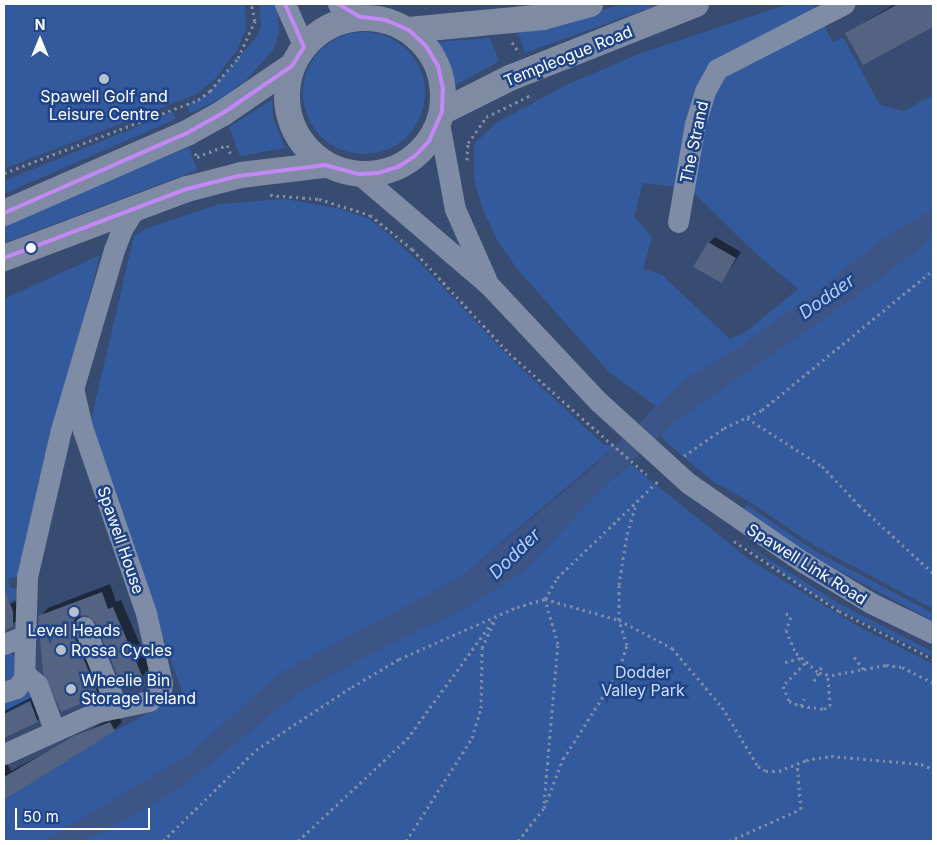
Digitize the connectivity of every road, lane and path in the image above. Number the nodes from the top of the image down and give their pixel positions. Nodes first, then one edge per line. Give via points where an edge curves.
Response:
1 (251, 4) edge
2 (285, 4) edge
3 (338, 4) edge
4 (590, 4) edge
5 (696, 4) edge
6 (836, 8) edge
7 (360, 17) junction
8 (408, 30) junction
9 (506, 44) dead end
10 (520, 55) dead end
11 (298, 56) junction
12 (536, 92) dead end
13 (440, 117) junction
14 (192, 146) dead end
15 (232, 159) dead end
16 (325, 165) junction
17 (467, 167) dead end
18 (4, 173) edge
19 (359, 174) junction
20 (261, 196) dead end
21 (136, 207) junction
22 (4, 214) edge
23 (678, 222) dead end
24 (82, 228) junction
25 (114, 250) junction
26 (4, 258) edge
27 (933, 270) edge
28 (488, 284) junction
29 (73, 388) junction
30 (746, 418) junction
31 (690, 450) dead end
32 (658, 481) dead end
33 (663, 488) dead end
34 (636, 506) junction
35 (933, 573) edge
36 (545, 599) junction
37 (786, 613) dead end
38 (497, 616) junction
39 (618, 620) junction
40 (84, 627) dead end
41 (933, 633) edge
42 (32, 643) junction
43 (4, 644) edge
44 (854, 657) dead end
45 (801, 658) junction
46 (785, 662) dead end
47 (805, 663) junction
48 (822, 666) dead end
49 (864, 670) junction
50 (819, 673) junction
51 (828, 674) junction
52 (31, 679) junction
53 (814, 681) dead end
54 (933, 683) edge
55 (4, 692) edge
56 (804, 699) dead end
57 (801, 706) junction
58 (117, 708) junction
59 (54, 729) junction
60 (4, 754) edge
61 (797, 763) junction
62 (933, 769) edge
63 (544, 808) junction
64 (164, 841) edge
65 (298, 841) edge
66 (406, 841) edge
67 (518, 841) edge
68 (729, 841) edge

1 - 18 path via 255,21 238,58 198,100
2 - 11 street
3 - 7 street
4 - 8 main road via 543,17
5 - 13 main road, Templeogue Road via 510,78
6 - 23 street, The Strand via 717,69 705,91 695,124
7 - 8 main road via 386,20
7 - 11 main road via 324,29
8 - 13 main road via 426,46 438,66 443,89
9 - 10 path via 513,42
11 - 16 main road via 287,87 288,109 295,130 307,149
11 - 22 main road via 224,113 187,133
12 - 17 path via 486,117 468,144
13 - 19 main road via 429,141 415,156 398,167
13 - 28 street via 455,209
14 - 15 path via 197,157 227,145
16 - 19 main road
16 - 21 main road via 241,175
19 - 28 street
20 - 33 path, bridge via 319,199 370,215 421,259 509,352
21 - 24 main road
21 - 25 street, Spawell House via 122,228
24 - 25 street via 96,228 104,233
24 - 26 main road
25 - 29 street, Spawell House
27 - 30 path via 797,383
28 - 41 street, Spawell Link Road, bridge via 599,402 688,484 802,562 871,603
29 - 42 street, Spawell House via 18,580
29 - 58 street, Spawell House via 82,427 146,614 161,672 162,683 149,701
30 - 31 path
30 - 35 path via 822,466 859,506
32 - 34 path
34 - 36 path via 557,578
34 - 39 path via 627,534 620,577
36 - 38 path
36 - 39 path
36 - 63 path via 558,644
37 - 45 path via 791,617 786,630 788,638
38 - 64 path via 399,659 256,750
38 - 65 path via 408,739
38 - 66 path via 482,648 481,708 472,738
39 - 61 path via 672,648 722,707 758,766 766,771 779,771
39 - 63 path via 626,645 618,673 563,759
40 - 58 street
42 - 43 street
42 - 52 street, Spawell House
44 - 49 path
45 - 46 path
45 - 47 path
47 - 50 path
47 - 57 path via 783,686 789,701
48 - 50 path
49 - 51 path
49 - 54 path via 902,666
50 - 51 path
50 - 53 path
51 - 57 path via 830,706 824,709
52 - 55 street
52 - 59 street
56 - 57 path
58 - 59 street
59 - 60 street
61 - 62 path via 831,756 921,764
61 - 68 path via 801,809
63 - 67 path

